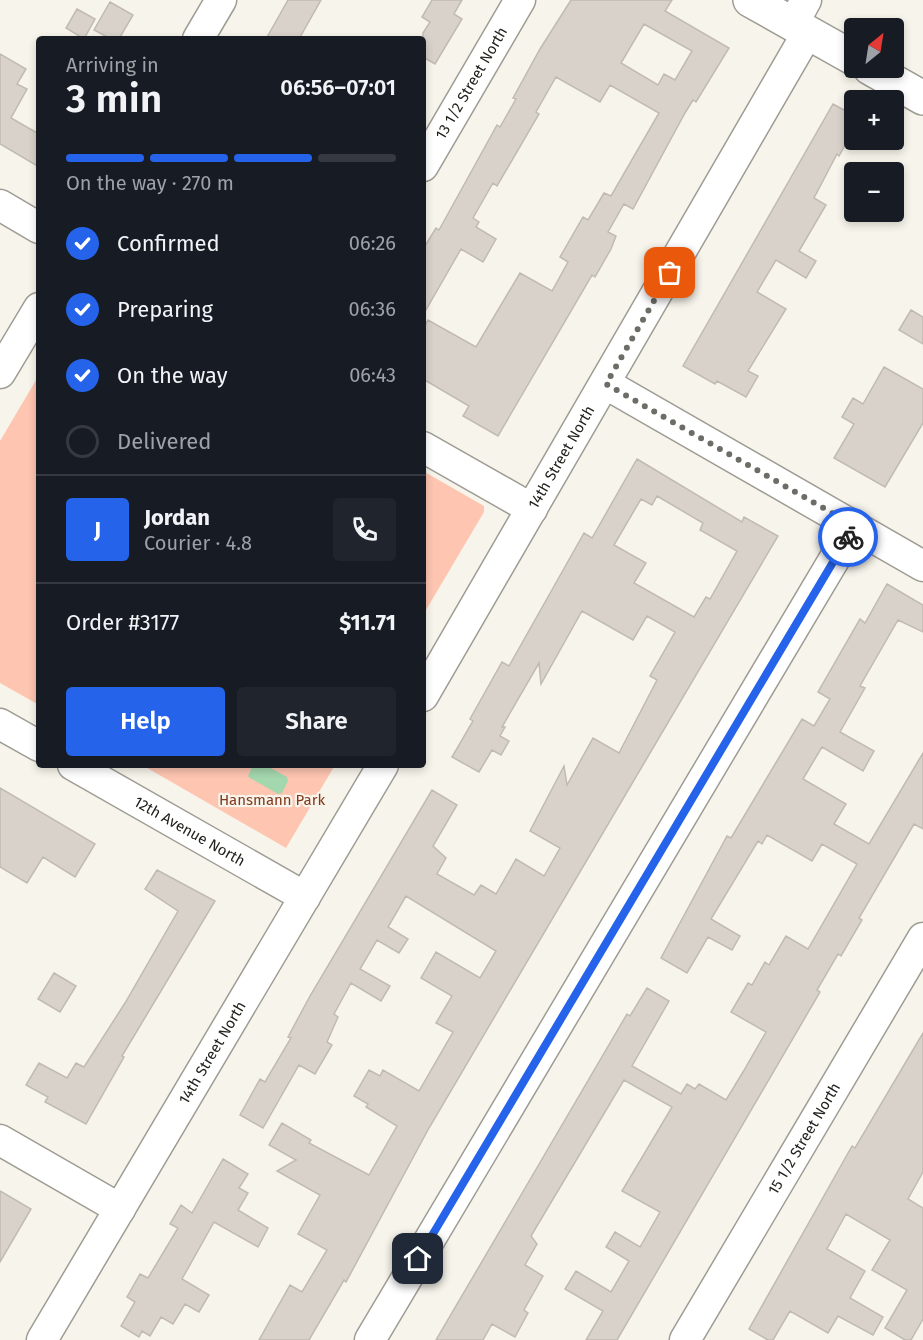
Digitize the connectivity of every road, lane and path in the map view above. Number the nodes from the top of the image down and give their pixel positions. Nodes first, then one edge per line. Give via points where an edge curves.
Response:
1 (221, 0) edge
2 (520, 0) edge
3 (750, 0) edge
4 (803, 19) edge
5 (200, 36) edge
6 (844, 51) edge
7 (888, 78) edge
8 (923, 98) edge
9 (426, 161) edge
10 (0, 206) edge
11 (36, 226) edge
12 (36, 313) edge
13 (0, 373) edge
14 (606, 384) junction
15 (426, 449) edge
16 (532, 509) junction
17 (855, 526) junction
18 (919, 555) edge
19 (426, 691) edge
20 (0, 724) edge
21 (36, 744) edge
22 (78, 768) edge
23 (380, 768) edge
24 (305, 897) junction
25 (923, 938) edge
26 (0, 1140) edge
27 (120, 1209) junction
28 (42, 1340) edge
29 (370, 1340) edge
30 (685, 1340) edge

1 - 5 street
2 - 9 street, 13 1/2 Street North
3 - 4 main road
4 - 6 main road
4 - 14 street, 14th Street North
7 - 8 main road
10 - 11 street
12 - 13 street
14 - 16 street, 14th Street North
14 - 17 street
15 - 16 street
16 - 19 street, 14th Street North
17 - 18 street
17 - 29 street
20 - 21 street
22 - 24 street, 12th Avenue North
23 - 24 street, 14th Street North
24 - 27 street, 14th Street North
25 - 30 street, 15 1/2 Street North
26 - 27 street
27 - 28 street, 14th Street North

